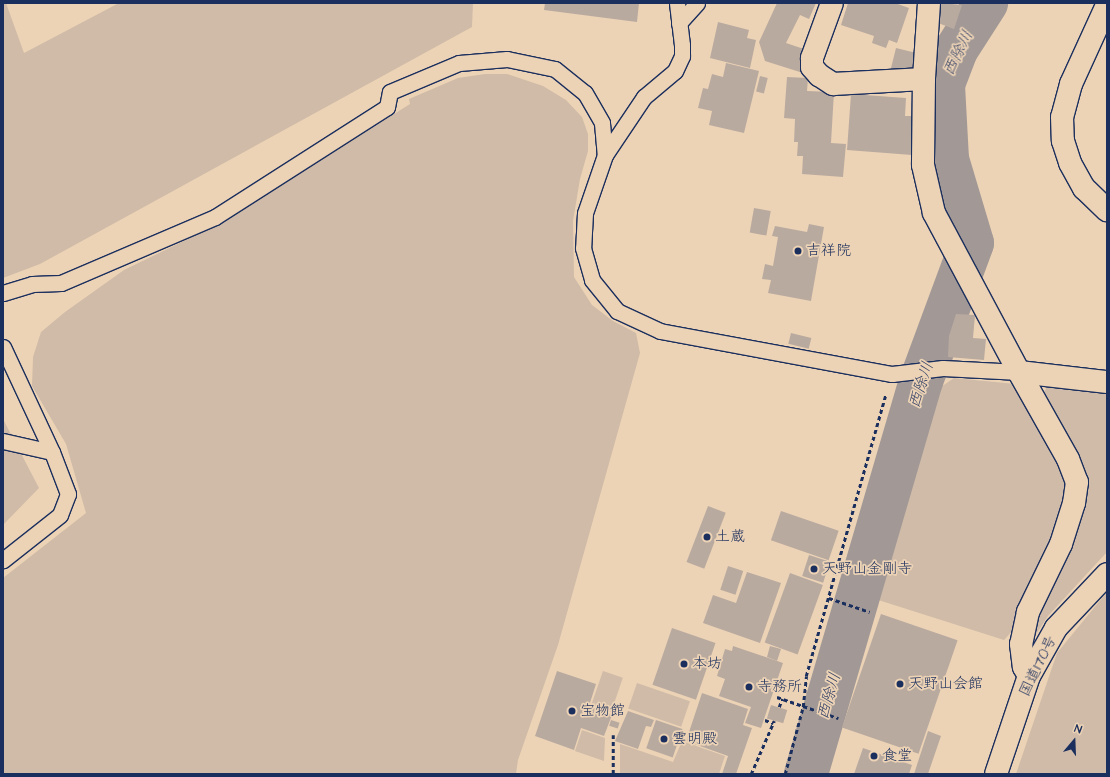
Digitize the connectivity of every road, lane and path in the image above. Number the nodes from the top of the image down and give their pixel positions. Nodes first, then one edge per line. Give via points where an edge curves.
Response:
1 (677, 3) edge
2 (697, 3) edge
3 (832, 3) edge
4 (929, 3) edge
5 (1107, 5) edge
6 (679, 23) junction
7 (924, 79) junction
8 (605, 155) junction
9 (1107, 210) edge
10 (3, 293) edge
11 (3, 347) edge
12 (1019, 372) junction
13 (899, 374) junction
14 (1107, 382) edge
15 (3, 442) edge
16 (52, 452) junction
17 (3, 560) edge
18 (1107, 574) edge
19 (829, 598) junction
20 (870, 612) dead end
21 (1029, 676) junction
22 (777, 697) dead end
23 (782, 699) junction
24 (779, 707) dead end
25 (803, 707) junction
26 (838, 718) dead end
27 (765, 720) dead end
28 (613, 735) dead end
29 (613, 774) edge
30 (751, 774) edge
31 (785, 774) edge
32 (996, 774) edge

1 - 6 lane
2 - 6 lane
3 - 7 main road via 812,58 812,67 819,75 833,84
4 - 7 main road
5 - 9 main road via 1071,84 1062,117 1062,141 1070,163 1084,188
6 - 8 lane via 682,56 675,72 644,97
7 - 12 main road via 923,165 934,212
8 - 10 lane via 602,123 585,93 555,69 507,59 459,63 390,92 387,107 215,217 62,283 32,284
8 - 13 lane via 585,213 583,248 592,280 617,311 660,331
11 - 16 lane
12 - 13 lane via 943,368
12 - 14 main road
12 - 21 main road via 1068,459 1077,482 1074,503 1061,544 1028,612 1021,644 1024,667
13 - 19 path
15 - 16 lane
16 - 17 lane via 68,494 60,515
18 - 21 main road, 国道170号 via 1056,628
19 - 20 path
19 - 25 path via 806,676
21 - 32 main road, 国道170号
22 - 23 path
23 - 24 path
23 - 25 path
25 - 26 path
25 - 31 path
27 - 30 path via 773,722
28 - 29 path

